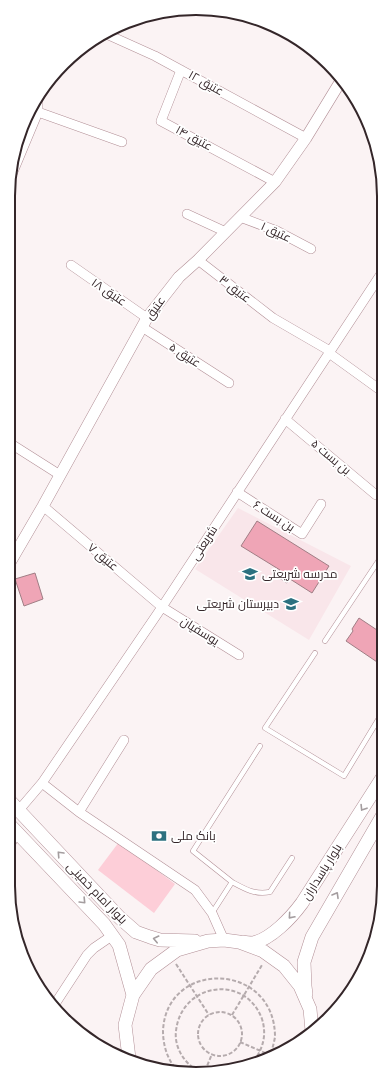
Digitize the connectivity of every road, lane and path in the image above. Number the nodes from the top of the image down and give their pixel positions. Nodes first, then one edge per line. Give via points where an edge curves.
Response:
1 (111, 36) edge
2 (181, 70) junction
3 (339, 84) edge
4 (38, 107) edge
5 (38, 112) junction
6 (306, 138) junction
7 (122, 142) dead end
8 (19, 158) edge
9 (275, 182) junction
10 (187, 214) dead end
11 (240, 217) junction
12 (226, 232) junction
13 (311, 249) dead end
14 (198, 260) junction
15 (70, 266) dead end
16 (377, 287) edge
17 (145, 323) junction
18 (330, 352) junction
19 (228, 383) dead end
20 (377, 387) edge
21 (285, 419) junction
22 (15, 446) edge
23 (60, 475) junction
24 (237, 492) junction
25 (376, 495) dead end
26 (321, 504) dead end
27 (43, 506) junction
28 (15, 554) edge
29 (377, 563) edge
30 (162, 607) junction
31 (325, 641) dead end
32 (315, 653) dead end
33 (239, 655) dead end
34 (377, 722) edge
35 (124, 740) dead end
36 (260, 746) dead end
37 (42, 782) junction
38 (377, 786) edge
39 (15, 807) edge
40 (18, 810) junction
41 (79, 812) junction
42 (377, 825) edge
43 (15, 830) edge
44 (292, 858) dead end
45 (232, 882) junction
46 (212, 913) junction
47 (113, 936) junction
48 (224, 940) junction
49 (208, 941) junction
50 (240, 942) junction
51 (170, 955) junction
52 (268, 955) junction
53 (190, 986) junction
54 (249, 987) junction
55 (133, 995) junction
56 (196, 996) junction
57 (243, 996) junction
58 (57, 1001) edge
59 (310, 1010) junction
60 (209, 1015) junction
61 (232, 1015) junction
62 (316, 1021) edge
63 (311, 1025) edge
64 (240, 1042) junction
65 (271, 1050) edge
66 (260, 1051) junction
67 (265, 1053) edge
68 (128, 1054) edge
69 (212, 1054) junction
70 (257, 1056) edge
71 (173, 1065) edge
72 (192, 1067) edge
73 (207, 1067) edge

1 - 2 street, عتیق ۱۲
2 - 6 street, عتیق ۱۲
2 - 9 street, عتیق ۱۴ via 161,121
3 - 6 street, عتیق
4 - 5 street
5 - 7 street
5 - 8 street
6 - 9 street, عتیق
9 - 11 street, عتیق
10 - 12 street
11 - 12 street, عتیق
11 - 13 street, عتیق ۱ via 276,231
12 - 14 street, عتیق
14 - 17 street, عتیق via 179,277
14 - 18 street, عتیق ۳ via 272,318
15 - 17 street, عتیق ۱۸
16 - 18 street, شریعتی
17 - 19 street, عتیق ۵
17 - 23 street, عتیق
18 - 20 street, عتیق ۳
18 - 21 street, شریعتی
21 - 24 street, شریعتی
21 - 25 street, بن بست ۵
22 - 23 street
23 - 27 street, عتیق
24 - 26 street, بن بست ۶ via 302,534
24 - 30 street, شریعتی
27 - 28 street, عتیق
27 - 30 street, عتیق ۷
29 - 31 lane
30 - 33 street, یوسفیان
30 - 37 street, شریعتی
32 - 34 lane via 265,728 344,776
35 - 41 street
36 - 45 lane via 193,851
37 - 40 street, شریعتی
37 - 41 street
38 -> 50 main road, بلوار پاسداران via 294,913 266,937 253,943
39 - 40 main road, بلوار امام خمینی
49 -> 40 main road, بلوار امام خمینی via 160,940 136,932
41 - 46 street via 196,890
59 -> 42 main road, بلوار پاسداران via 304,962 309,945
43 -> 47 main road, بلوار امام خمینی
44 - 45 lane via 270,892 249,891
45 - 46 lane
46 - 48 street
47 - 55 main road, بلوار امام خمینی via 119,946
47 - 58 street via 94,948 87,956
48 - 49 main road
48 - 50 main road
49 - 51 main road
50 - 52 main road
51 - 53 path
51 - 55 main road via 152,969
52 - 54 path
52 - 59 main road via 284,966 300,986
53 - 54 path via 208,979 226,978
53 - 56 path
53 - 71 path via 172,1003 164,1023 163,1039
54 - 57 path
54 - 65 path via 267,1005 274,1021 275,1038
55 - 68 main road via 125,1025
56 - 57 path via 222,989
56 - 60 path
56 - 72 path via 183,1008 177,1021 176,1035 178,1049
57 - 61 path
57 - 66 path via 259,1011 264,1025 264,1040
59 - 62 main road
59 - 63 main road
60 - 61 path via 221,1012
60 - 69 path via 202,1022 198,1036 205,1049
61 - 64 path via 242,1029
64 - 66 path
64 - 69 path via 237,1048 225,1055
66 - 67 path
66 - 70 path
69 - 73 path

